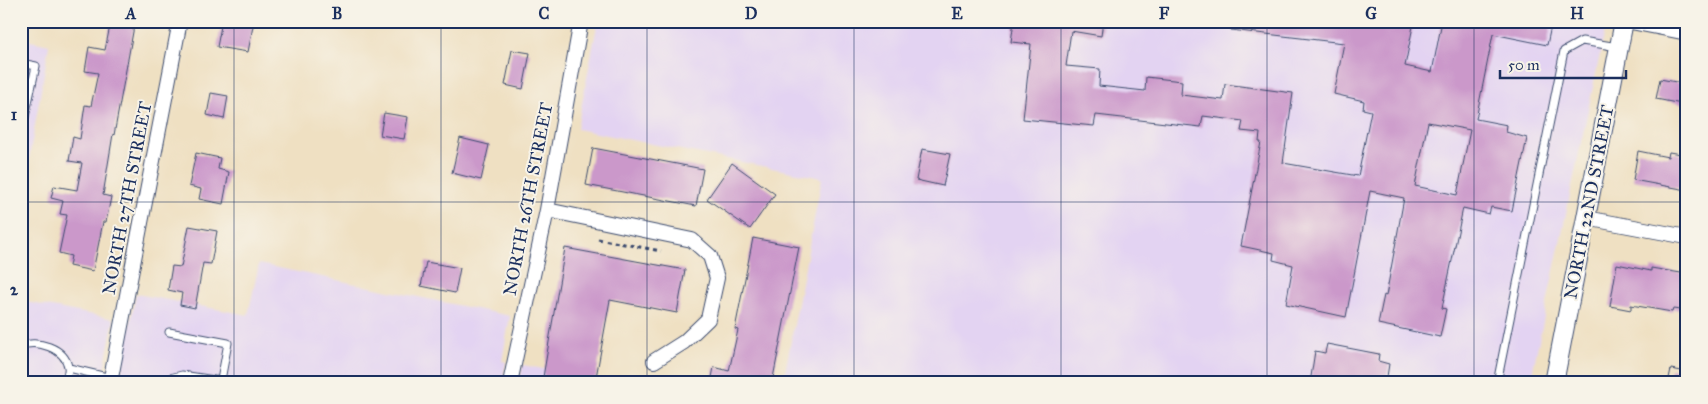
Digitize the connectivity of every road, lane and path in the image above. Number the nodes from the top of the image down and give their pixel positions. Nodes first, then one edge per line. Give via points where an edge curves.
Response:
1 (180, 21) edge
2 (581, 21) edge
3 (1625, 21) edge
4 (1687, 33) edge
5 (1619, 47) junction
6 (21, 63) edge
7 (21, 135) edge
8 (547, 210) junction
9 (1586, 218) junction
10 (1687, 237) edge
11 (598, 239) dead end
12 (666, 251) dead end
13 (169, 332) dead end
14 (21, 346) edge
15 (654, 361) dead end
16 (69, 368) junction
17 (111, 380) edge
18 (221, 380) junction
19 (65, 383) edge
20 (158, 383) edge
21 (234, 383) edge
22 (510, 383) edge
23 (1497, 383) edge
24 (1554, 383) edge

1 - 17 street, NORTH 27TH STREET
2 - 8 street, NORTH 26TH STREET
3 - 4 street
3 - 5 street, NORTH 22ND STREET
5 - 9 street, NORTH 22ND STREET
5 - 23 lane via 1582,41 1564,51
6 - 7 lane via 36,66
8 - 15 street via 692,240 710,256 717,278 708,319 684,342
8 - 22 street, NORTH 26TH STREET
9 - 10 street
9 - 24 street, NORTH 22ND STREET
11 - 12 path
13 - 18 lane via 228,343
14 - 16 lane via 28,343 53,348 64,357
16 - 17 lane
16 - 19 lane
18 - 20 lane via 182,375
18 - 21 lane

